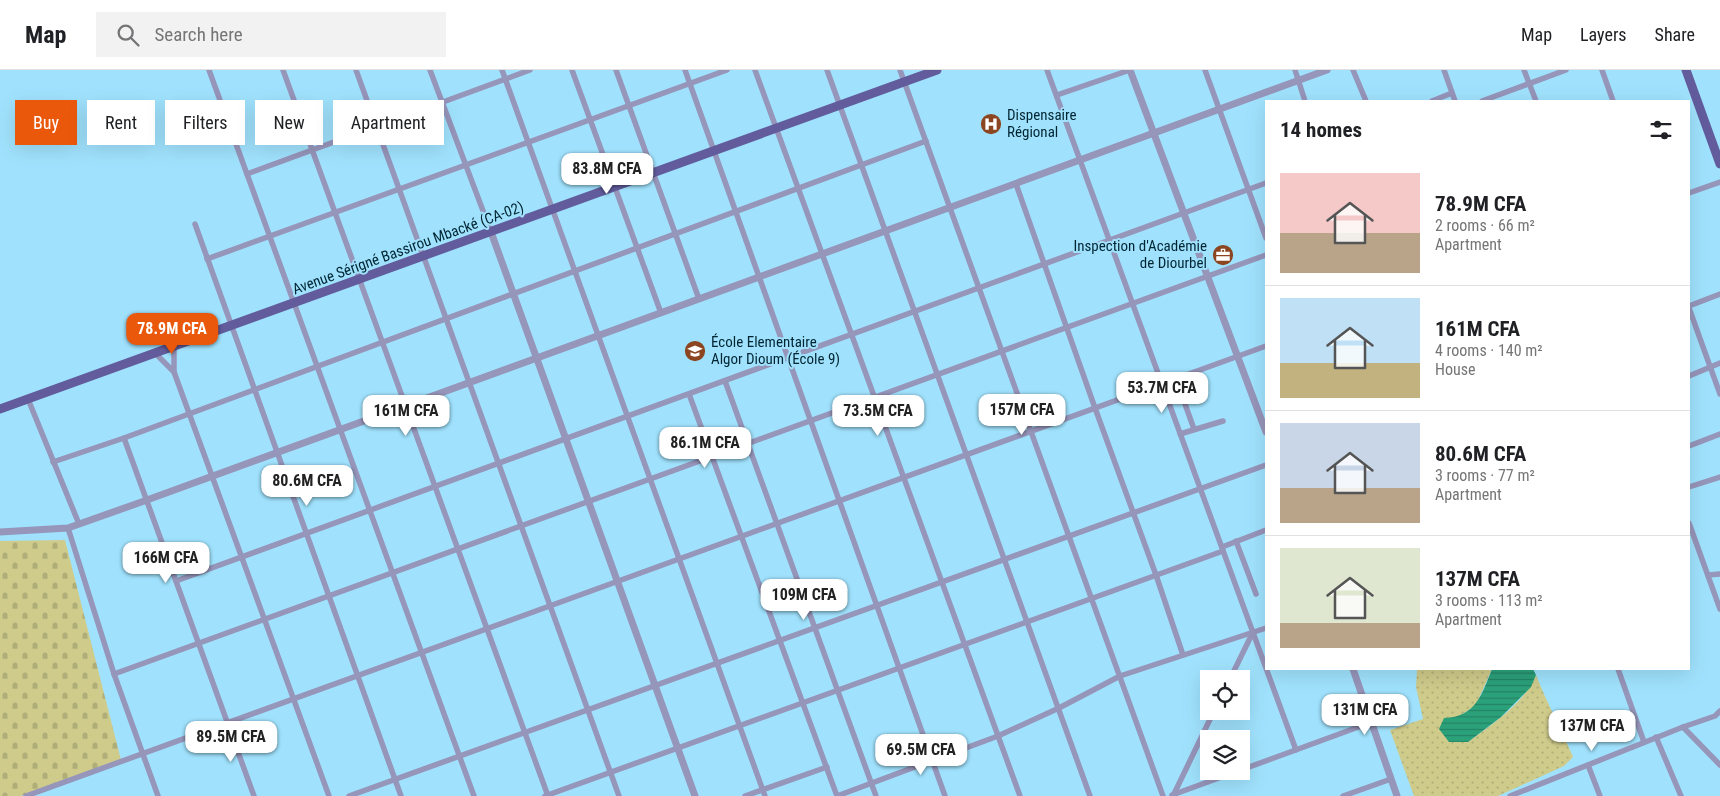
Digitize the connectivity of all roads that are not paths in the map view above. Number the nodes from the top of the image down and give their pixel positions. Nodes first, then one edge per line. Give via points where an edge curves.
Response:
1 (209, 70) edge
2 (283, 70) edge
3 (356, 70) edge
4 (430, 70) edge
5 (502, 70) edge
6 (530, 70) edge
7 (572, 70) edge
8 (616, 70) edge
9 (684, 70) edge
10 (727, 70) edge
11 (755, 70) edge
12 (827, 70) edge
13 (900, 70) edge
14 (937, 70) edge
15 (1047, 70) edge
16 (1130, 70) edge
17 (1205, 70) edge
18 (1295, 70) edge
19 (1327, 70) edge
20 (1353, 70) edge
21 (1444, 70) edge
22 (1524, 70) edge
23 (1566, 70) edge
24 (1602, 70) edge
25 (1686, 70) edge
26 (505, 79) junction
27 (1298, 80) junction
28 (905, 82) junction
29 (690, 84) junction
30 (1529, 84) junction
31 (1452, 93) junction
32 (1057, 95) junction
33 (367, 100) edge
34 (441, 100) edge
35 (1305, 100) edge
36 (1366, 100) edge
37 (1434, 100) edge
38 (1455, 100) edge
39 (1485, 100) edge
40 (1536, 100) edge
41 (1613, 100) edge
42 (1692, 100) edge
43 (444, 101) edge
44 (628, 106) junction
45 (840, 106) junction
46 (444, 107) edge
47 (1220, 109) junction
48 (590, 119) junction
49 (776, 129) junction
50 (1154, 133) junction
51 (926, 141) junction
52 (333, 142) edge
53 (528, 142) junction
54 (383, 145) edge
55 (312, 150) junction
56 (714, 152) junction
57 (1080, 160) junction
58 (1720, 164) edge
59 (466, 165) junction
60 (862, 165) junction
61 (247, 174) junction
62 (653, 174) junction
63 (1720, 182) edge
64 (1265, 183) edge
65 (1016, 184) junction
66 (615, 187) junction
67 (798, 188) junction
68 (399, 189) junction
69 (1249, 190) junction
70 (1690, 193) edge
71 (950, 208) junction
72 (553, 210) junction
73 (335, 212) junction
74 (735, 212) junction
75 (1184, 213) junction
76 (195, 224) dead end
77 (885, 231) junction
78 (490, 232) junction
79 (675, 234) junction
80 (1265, 235) edge
81 (269, 236) junction
82 (1110, 240) junction
83 (637, 248) junction
84 (822, 254) junction
85 (1265, 254) edge
86 (423, 257) junction
87 (207, 259) junction
88 (1045, 264) junction
89 (575, 271) junction
90 (1208, 276) junction
91 (759, 277) junction
92 (359, 280) junction
93 (979, 288) junction
94 (513, 294) junction
95 (1720, 294) edge
96 (698, 299) junction
97 (294, 303) junction
98 (1132, 303) junction
99 (1690, 307) edge
100 (1690, 310) edge
101 (915, 312) junction
102 (661, 313) junction
103 (446, 319) junction
104 (231, 326) junction
105 (1066, 327) junction
106 (851, 335) junction
107 (598, 336) junction
108 (382, 342) junction
109 (174, 346) junction
110 (1265, 346) edge
111 (1002, 351) junction
112 (155, 353) junction
113 (1238, 357) junction
114 (536, 358) junction
115 (788, 358) junction
116 (1720, 364) edge
117 (317, 366) junction
118 (1710, 367) junction
119 (174, 372) junction
120 (937, 374) junction
121 (1690, 376) edge
122 (1176, 379) junction
123 (725, 381) junction
124 (469, 383) junction
125 (1162, 384) junction
126 (254, 390) junction
127 (689, 394) junction
128 (1720, 394) edge
129 (874, 397) junction
130 (28, 399) junction
131 (406, 406) junction
132 (1095, 408) junction
133 (0, 409) edge
134 (189, 414) junction
135 (628, 416) junction
136 (810, 420) junction
137 (1223, 420) dead end
138 (1265, 429) edge
139 (340, 430) junction
140 (1194, 430) junction
141 (1031, 432) junction
142 (1180, 434) junction
143 (1720, 434) edge
144 (124, 438) junction
145 (566, 439) junction
146 (748, 443) junction
147 (1690, 446) edge
148 (277, 453) junction
149 (966, 455) junction
150 (711, 456) junction
151 (54, 462) junction
152 (498, 464) junction
153 (1265, 465) edge
154 (212, 477) junction
155 (1720, 477) edge
156 (650, 478) junction
157 (904, 478) junction
158 (435, 487) junction
159 (1690, 487) edge
160 (1200, 489) junction
161 (147, 500) junction
162 (588, 501) junction
163 (839, 501) junction
164 (370, 510) junction
165 (1134, 512) junction
166 (79, 524) junction
167 (777, 524) junction
168 (521, 525) junction
169 (1690, 526) edge
170 (68, 528) junction
171 (1265, 530) edge
172 (0, 532) edge
173 (306, 534) junction
174 (1069, 536) junction
175 (741, 537) junction
176 (1236, 541) junction
177 (458, 548) junction
178 (1222, 549) junction
179 (242, 557) junction
180 (680, 559) junction
181 (1004, 560) junction
182 (392, 572) junction
183 (1720, 574) edge
184 (1156, 575) junction
185 (1708, 575) junction
186 (176, 581) junction
187 (618, 582) junction
188 (942, 582) junction
189 (1256, 594) dead end
190 (328, 595) junction
191 (1091, 598) junction
192 (877, 605) junction
193 (550, 606) junction
194 (1720, 609) edge
195 (264, 618) junction
196 (1026, 622) junction
197 (815, 628) junction
198 (1265, 628) edge
199 (487, 629) junction
200 (1253, 632) junction
201 (781, 640) junction
202 (197, 643) junction
203 (964, 644) junction
204 (422, 652) junction
205 (1183, 655) junction
206 (717, 663) junction
207 (1265, 665) edge
208 (899, 668) junction
209 (1234, 670) edge
210 (1267, 670) edge
211 (1353, 670) edge
212 (1618, 670) edge
213 (114, 674) junction
214 (358, 676) junction
215 (1120, 676) junction
216 (655, 685) junction
217 (837, 690) junction
218 (294, 699) junction
219 (804, 702) junction
220 (1059, 708) junction
221 (588, 710) junction
222 (1720, 711) edge
223 (1210, 720) edge
224 (1372, 722) junction
225 (228, 723) junction
226 (740, 726) junction
227 (1682, 727) junction
228 (525, 732) junction
229 (998, 736) junction
230 (1656, 738) junction
231 (1644, 742) junction
232 (678, 748) junction
233 (1296, 750) junction
234 (142, 754) junction
235 (460, 756) junction
236 (932, 760) junction
237 (1588, 765) junction
238 (1720, 765) edge
239 (827, 767) junction
240 (1250, 767) edge
241 (610, 772) junction
242 (395, 779) junction
243 (1391, 779) junction
244 (1216, 780) edge
245 (871, 783) junction
246 (763, 789) junction
247 (26, 796) edge
248 (158, 796) edge
249 (254, 796) edge
250 (329, 796) edge
251 (349, 796) edge
252 (401, 796) edge
253 (474, 796) edge
254 (547, 796) edge
255 (619, 796) edge
256 (695, 796) edge
257 (745, 796) edge
258 (765, 796) edge
259 (837, 796) edge
260 (876, 796) edge
261 (945, 796) edge
262 (1020, 796) edge
263 (1090, 796) edge
264 (1163, 796) edge
265 (1172, 796) edge
266 (1342, 796) edge
267 (1397, 796) edge
268 (1510, 796) edge
269 (1600, 796) edge
270 (1681, 796) edge

1 - 61 street
2 - 55 street
3 - 33 street
4 - 34 street
5 - 26 street
6 - 26 street
7 - 48 street
8 - 44 street
9 - 29 street
10 - 29 street
11 - 49 street
12 - 45 street
13 - 28 street
14 - 28 main road, Avenue Sérigné Bassirou Mbacké (CA-02)
15 - 32 street
16 - 32 street
16 - 50 street
17 - 47 street
18 - 27 street
19 - 27 street
20 - 36 street
21 - 31 street
22 - 30 street
23 - 30 street
24 - 41 street
25 - 42 main road
26 - 43 street
26 - 53 street
27 - 35 street
27 - 47 street
28 - 45 main road, Avenue Sérigné Bassirou Mbacké (CA-02)
28 - 51 street
29 - 44 street
29 - 56 street
30 - 39 street
30 - 40 street
31 - 37 street
31 - 38 street
32 - 57 street
42 - 58 main road
44 - 48 street
44 - 62 street
45 - 49 main road, Avenue Sérigné Bassirou Mbacké (CA-02)
45 - 60 street
46 - 59 street
47 - 50 street
47 - 69 street
48 - 53 street
48 - 66 street
49 - 56 main road, Avenue Sérigné Bassirou Mbacké (CA-02)
49 - 67 street
50 - 57 street
50 - 75 street
51 - 60 street
51 - 71 street
52 - 55 street
53 - 59 street
53 - 72 street
54 - 68 street
55 - 61 street
55 - 73 street
56 - 62 main road, Avenue Sérigné Bassirou Mbacké (CA-02)
56 - 74 street
57 - 65 street
57 - 82 street
59 - 68 street
59 - 78 street
60 - 67 street
60 - 77 street
61 - 81 street
62 - 66 main road, Avenue Sérigné Bassirou Mbacké (CA-02)
62 - 79 street
63 - 70 street
64 - 69 street
65 - 71 street
65 - 88 street
66 - 72 main road, Avenue Sérigné Bassirou Mbacké (CA-02)
66 - 83 street
67 - 74 street
67 - 84 street
68 - 73 street
68 - 86 street
69 - 75 street
69 - 80 street
71 - 77 street
71 - 93 street
72 - 78 main road, Avenue Sérigné Bassirou Mbacké (CA-02)
72 - 89 street
73 - 81 street
73 - 92 street
74 - 79 street
74 - 91 street
75 - 82 street
75 - 90 street
76 - 87 street
77 - 84 street
77 - 101 street
78 - 86 main road, Avenue Sérigné Bassirou Mbacké (CA-02)
78 - 94 street
79 - 83 street
79 - 96 street
81 - 87 street
81 - 97 street
82 - 88 street
82 - 98 street
83 - 89 street
83 - 102 street
84 - 91 street
84 - 106 street
85 - 90 street
86 - 92 main road, Avenue Sérigné Bassirou Mbacké (CA-02)
86 - 103 street
87 - 104 street
88 - 93 street
88 - 105 street
89 - 94 street
89 - 107 street
90 - 98 street
90 - 113 street
91 - 96 street
91 - 115 street
92 - 97 main road, Avenue Sérigné Bassirou Mbacké (CA-02)
92 - 108 street
93 - 101 street
93 - 111 street
94 - 103 street
94 - 114 street
95 - 99 street
96 - 102 street
97 - 104 main road, Avenue Sérigné Bassirou Mbacké (CA-02)
97 - 117 street
98 - 105 street
98 - 125 street
100 - 118 street
101 - 106 street
101 - 120 street
102 - 107 street
103 - 108 street
103 - 124 street
104 - 109 main road, Avenue Sérigné Bassirou Mbacké (CA-02)
104 - 126 street
105 - 111 street
105 - 132 street
106 - 115 street
106 - 129 street
107 - 114 street
107 - 135 street
108 - 117 street
108 - 131 street
109 - 112 main road, Avenue Sérigné Bassirou Mbacké (CA-02)
109 - 119 street
110 - 113 street
111 - 120 street
111 - 141 street
112 - 119 street
112 - 130 main road, Avenue Sérigné Bassirou Mbacké (CA-02)
113 - 122 street
113 - 138 street
114 - 124 street
114 - 145 street
115 - 123 street
115 - 136 street
116 - 118 street
117 - 126 street
117 - 139 street
118 - 121 street
118 - 128 street
119 - 134 street
120 - 129 street
120 - 149 street
122 - 125 street
122 - 140 street
123 - 127 street
123 - 146 street
124 - 131 street
124 - 152 street
125 - 132 street
125 - 142 street
126 - 134 street
126 - 148 street
127 - 135 street
127 - 150 street
129 - 136 street
129 - 157 street
130 - 133 main road, Avenue Sérigné Bassirou Mbacké (CA-02)
130 - 151 street
131 - 139 street
131 - 158 street
132 - 141 street
132 - 165 street
134 - 144 street
134 - 154 street
135 - 145 street
135 - 156 street
136 - 146 street
136 - 163 street
137 - 140 street
139 - 148 street
139 - 164 street
140 - 142 street
141 - 149 street
141 - 174 street
142 - 160 street
143 - 147 street
144 - 151 street
144 - 161 street
145 - 152 street
145 - 162 street
146 - 150 street
146 - 167 street
148 - 154 street
148 - 173 street
149 - 157 street
149 - 181 street
150 - 156 street
150 - 175 street
151 - 166 street
152 - 158 street
152 - 168 street
153 - 160 street
154 - 161 street
154 - 179 street
155 - 159 street
156 - 162 street
156 - 180 street
157 - 163 street
157 - 188 street
158 - 164 street
158 - 177 street
160 - 165 street
160 - 178 street
161 - 166 street
161 - 186 street
162 - 168 street
162 - 187 street
163 - 167 street
163 - 192 street
164 - 173 street
164 - 182 street
165 - 174 street
165 - 184 street
166 - 170 street
167 - 175 street
167 - 197 street
168 - 177 street
168 - 193 street
169 - 185 street
170 - 172 street
170 - 213 street
171 - 176 street
173 - 179 street
173 - 190 street
174 - 181 street
174 - 191 street
175 - 180 street
175 - 201 street
176 - 178 street
176 - 189 street
177 - 182 street
177 - 199 street
178 - 184 street
178 - 200 street
179 - 186 street
179 - 195 street
180 - 187 street
180 - 206 street
181 - 188 street
181 - 196 street
182 - 190 street
182 - 204 street
183 - 185 street
184 - 191 street
184 - 205 street
185 - 194 street
186 - 202 street
187 - 193 street
187 - 216 street
188 - 192 street
188 - 203 street
190 - 195 street
190 - 214 street
191 - 196 street
191 - 215 street
192 - 197 street
192 - 208 street
193 - 199 street
193 - 221 street
195 - 202 street
195 - 218 street
196 - 203 street
196 - 220 street
197 - 201 street
197 - 217 street
198 - 200 street
199 - 204 street
199 - 228 street
200 - 205 street
200 - 207 street
200 - 209 street
201 - 206 street
201 - 219 street
202 - 213 street
202 - 225 street
203 - 208 street
203 - 229 street
204 - 214 street
204 - 235 street
205 - 215 street
206 - 216 street
206 - 226 street
208 - 217 street
208 - 236 street
210 - 233 street
211 - 224 street
212 - 231 street
213 - 234 street
214 - 218 street
214 - 242 street
215 - 220 street
215 - 264 street
216 - 221 street
216 - 232 street
217 - 219 street
217 - 245 street
218 - 225 street
218 - 250 street
219 - 226 street
219 - 239 street
220 - 229 street
220 - 263 street
221 - 228 street
221 - 241 street
222 - 227 street via 1715,716
223 - 265 street
224 - 233 street
224 - 243 street
225 - 234 street
225 - 249 street
226 - 232 street
226 - 246 street
227 - 230 street
227 - 238 street
228 - 235 street
228 - 254 street
229 - 236 street
229 - 262 street
230 - 231 street
230 - 270 street
231 - 237 street
232 - 241 street
232 - 256 street
233 - 240 street
234 - 247 street
234 - 248 street
235 - 242 street
235 - 253 street
236 - 245 street
236 - 261 street
237 - 268 street
237 - 269 street
239 - 246 street
239 - 259 street
241 - 254 street
241 - 255 street
242 - 251 street
242 - 252 street
243 - 266 street
243 - 267 street
244 - 265 street
245 - 259 street
245 - 260 street
246 - 257 street
246 - 258 street

